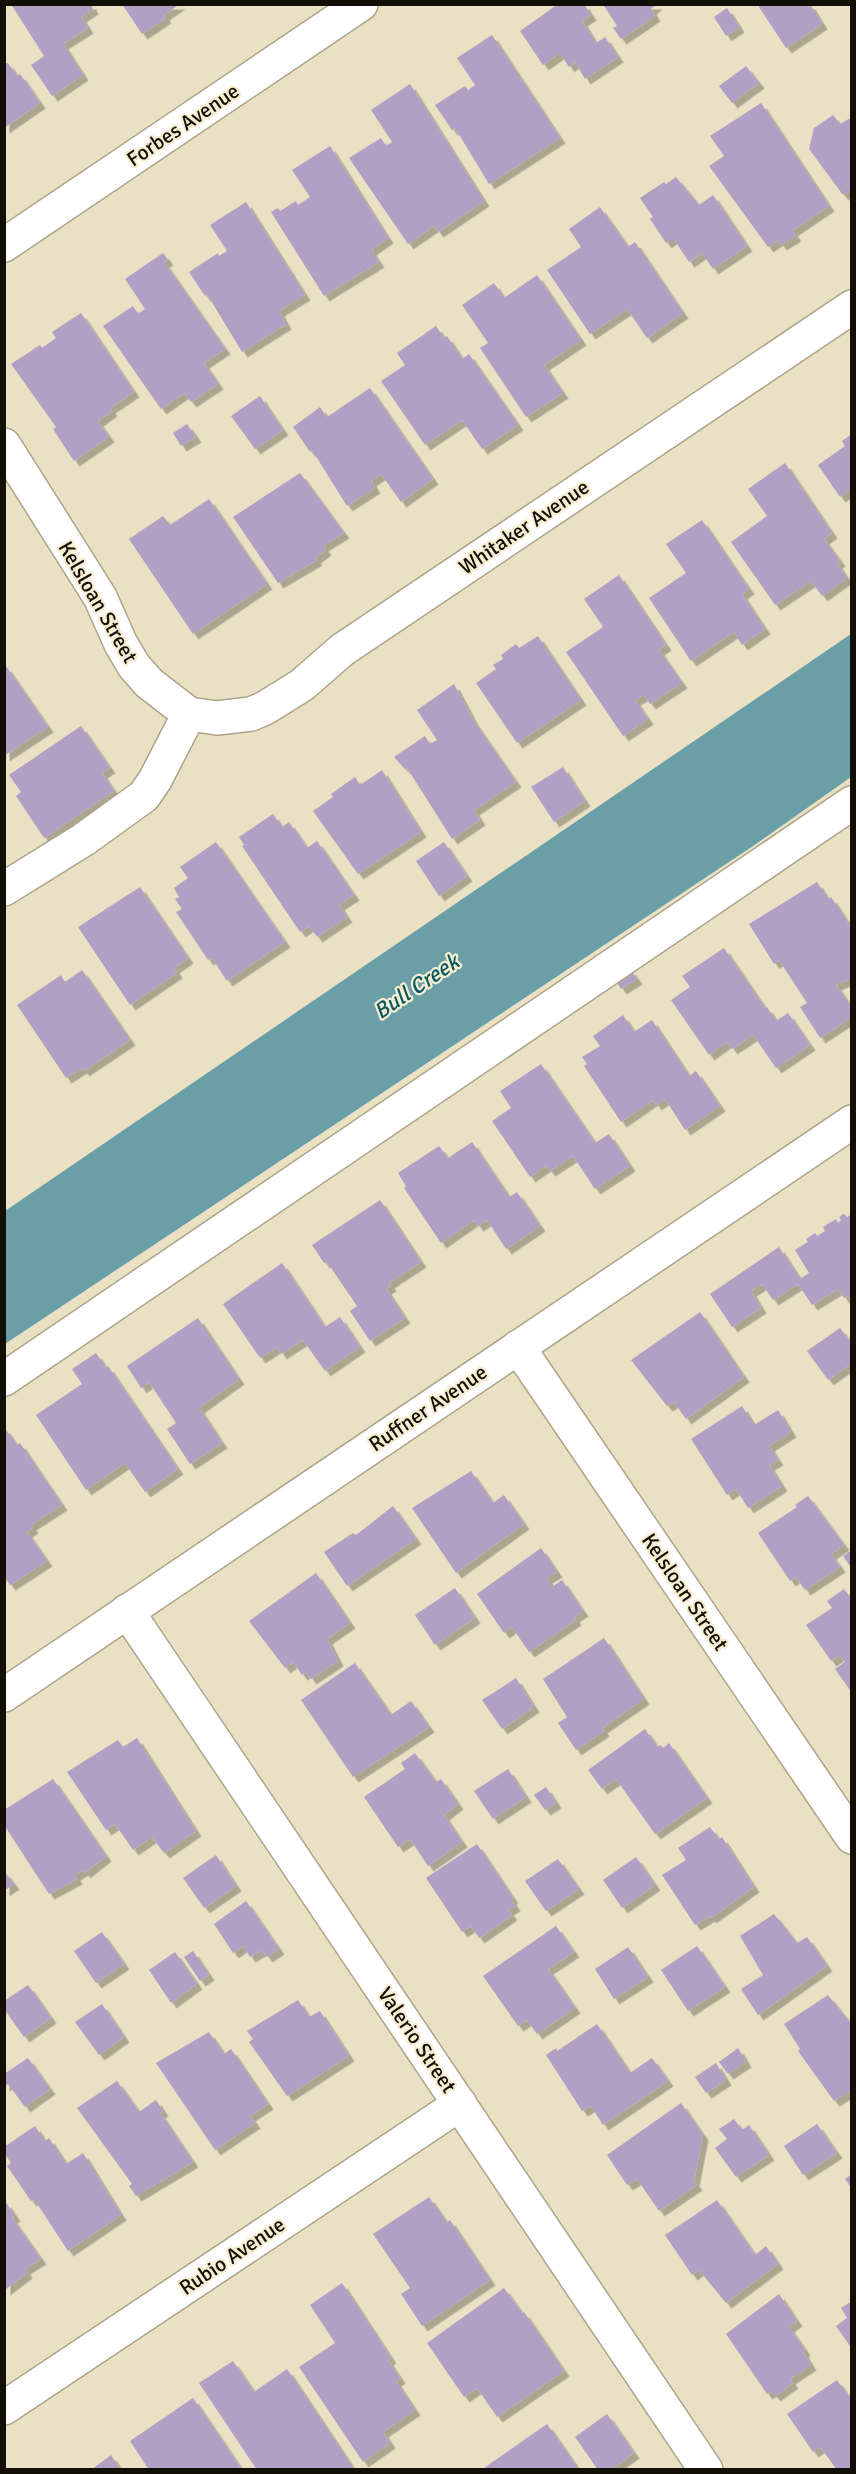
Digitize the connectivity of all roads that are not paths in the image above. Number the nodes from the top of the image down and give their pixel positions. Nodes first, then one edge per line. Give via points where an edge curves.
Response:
1 (361, 4) edge
2 (4, 245) edge
3 (852, 307) edge
4 (4, 445) edge
5 (189, 714) junction
6 (852, 803) edge
7 (4, 889) edge
8 (852, 1122) edge
9 (518, 1347) junction
10 (4, 1379) edge
11 (127, 1611) junction
12 (4, 1695) edge
13 (852, 1837) edge
14 (460, 2104) junction
15 (4, 2409) edge
16 (706, 2469) edge

1 - 2 street, Forbes Avenue
3 - 5 street, Whitaker Avenue via 342,650 278,702 236,717
4 - 5 street, Kelsloan Street via 100,597 134,666
5 - 7 street via 144,796
6 - 10 street
8 - 9 street, Ruffner Avenue
9 - 11 street, Ruffner Avenue
9 - 13 street, Kelsloan Street
11 - 12 street, Ruffner Avenue
11 - 14 street, Valerio Street
14 - 15 street, Rubio Avenue
14 - 16 street, Valerio Street

